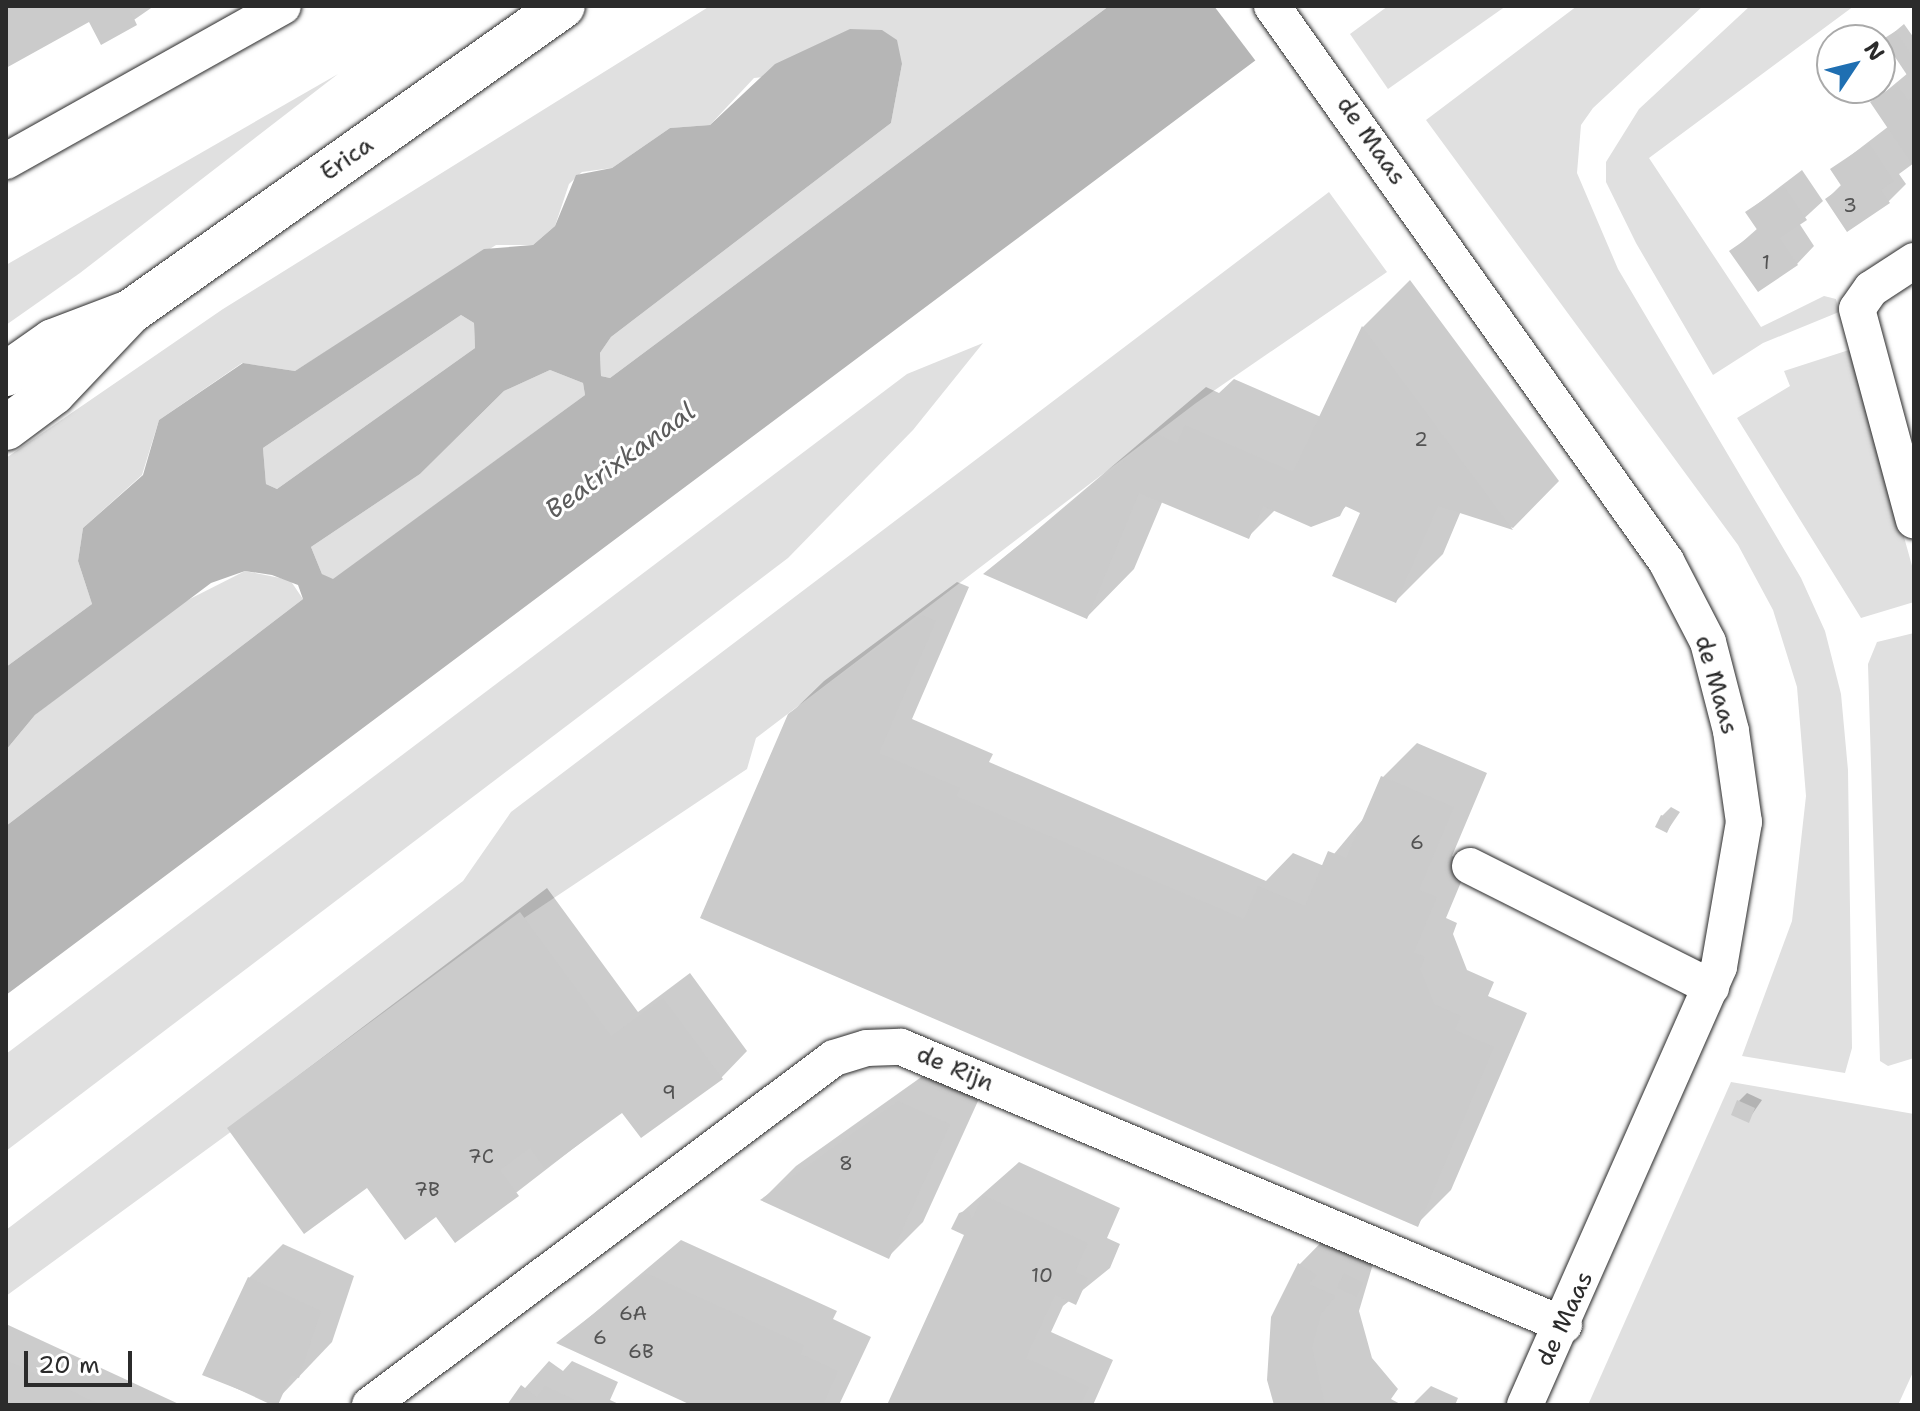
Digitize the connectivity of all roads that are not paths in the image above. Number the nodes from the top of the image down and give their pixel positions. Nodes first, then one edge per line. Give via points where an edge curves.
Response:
1 (283, 6) edge
2 (563, 6) edge
3 (1272, 6) edge
4 (6, 161) edge
5 (1914, 261) edge
6 (130, 312) junction
7 (6, 374) edge
8 (6, 428) edge
9 (1914, 520) edge
10 (1470, 866) dead end
11 (1711, 987) junction
12 (1564, 1325) junction
13 (370, 1405) edge
14 (1525, 1405) edge

1 - 4 street
2 - 6 main road, Erica
3 - 11 street, de Maas via 1666,561 1708,642 1744,822
5 - 9 street via 1871,289 1857,309
6 - 7 main road, Erica via 53,341
6 - 8 main road, Erica via 53,393
10 - 11 street
11 - 12 street, de Maas
12 - 13 street, de Rijn via 901,1047 867,1048 834,1058
12 - 14 street, de Maas

